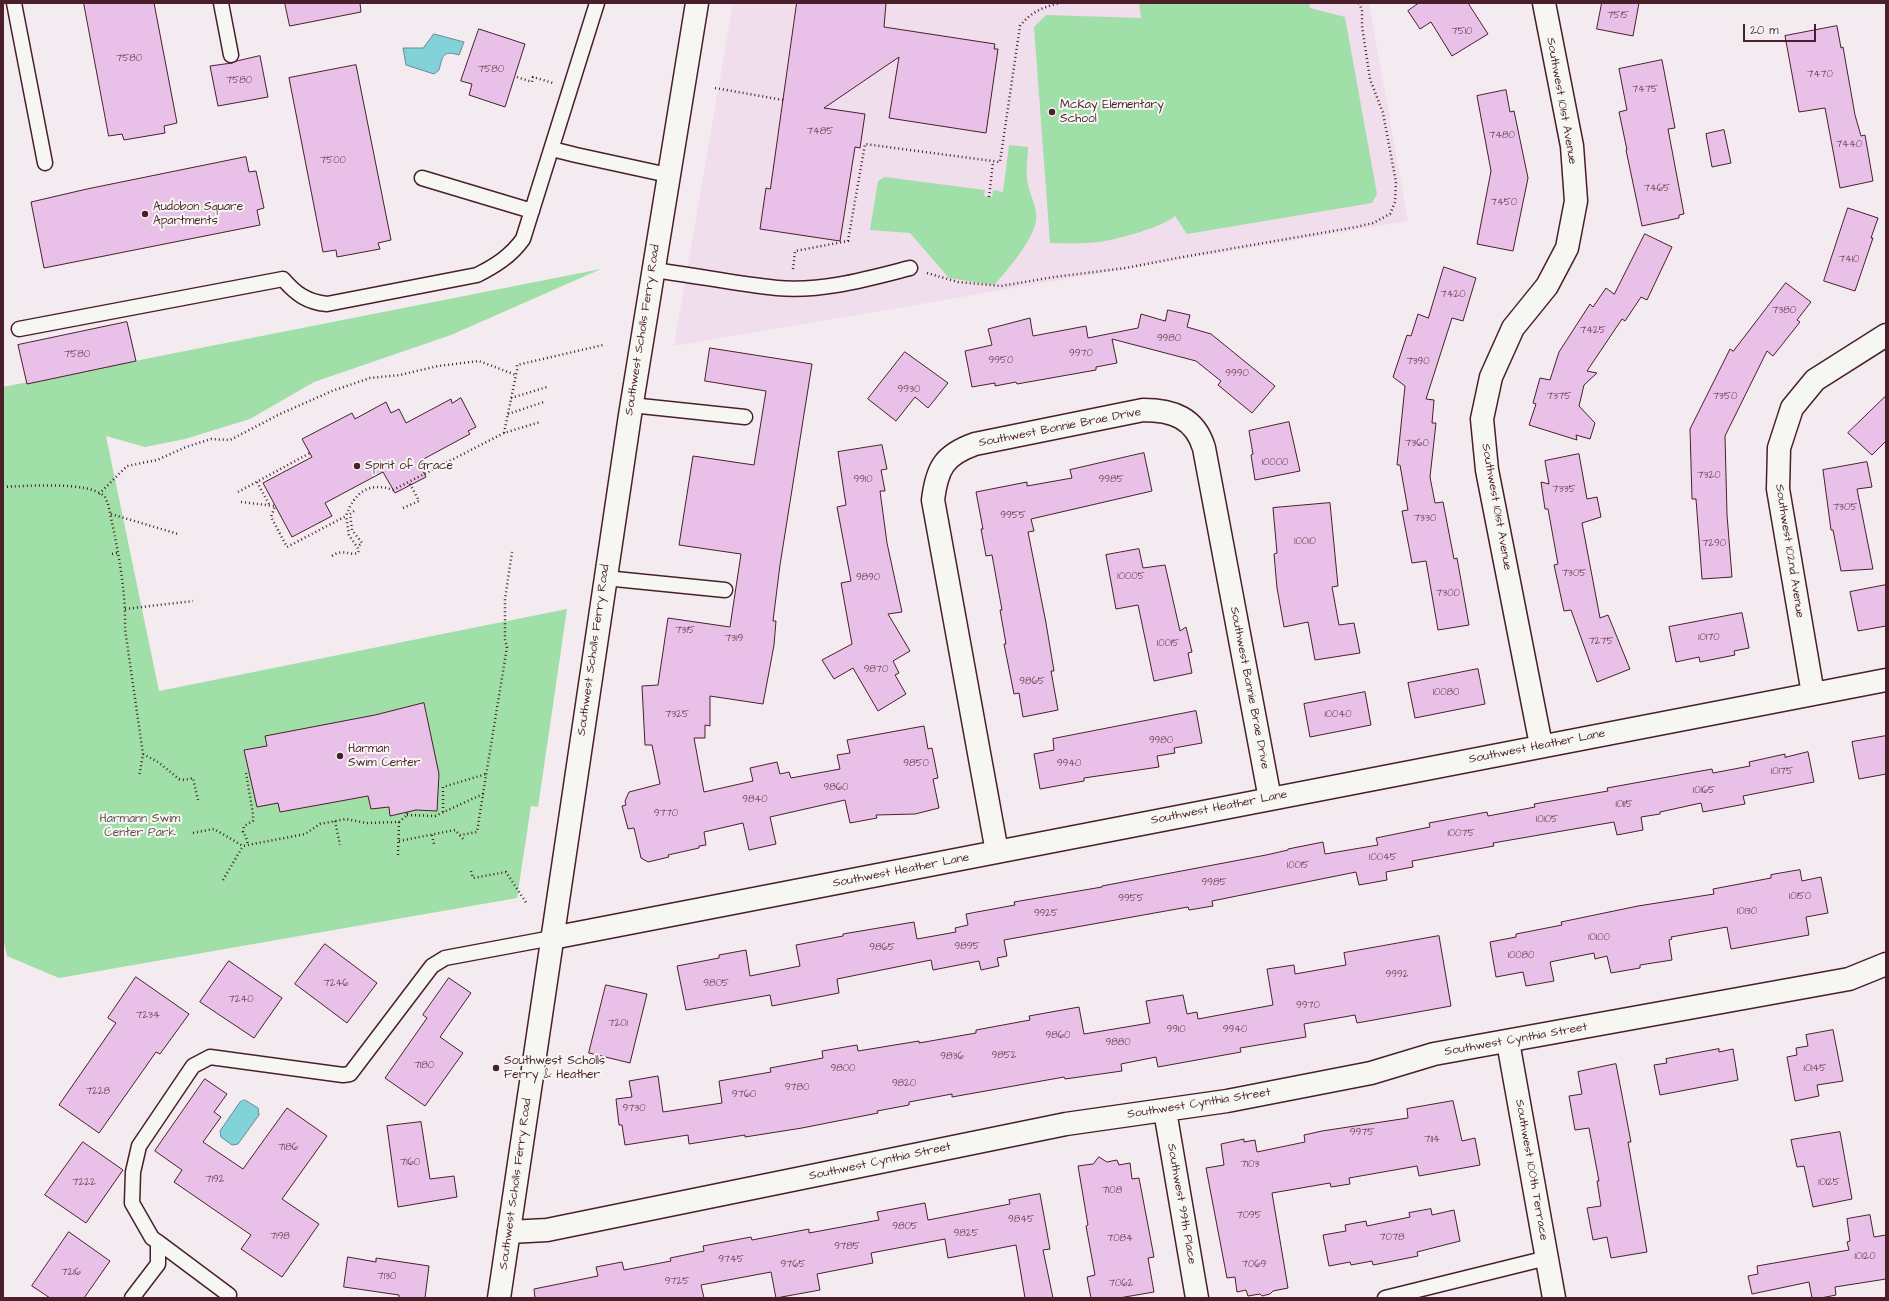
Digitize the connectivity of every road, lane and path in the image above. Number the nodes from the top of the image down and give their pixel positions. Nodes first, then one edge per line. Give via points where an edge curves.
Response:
1 (14, 3) edge
2 (221, 3) edge
3 (597, 3) edge
4 (697, 3) edge
5 (1060, 3) edge
6 (1359, 3) edge
7 (1544, 3) edge
8 (231, 55) dead end
9 (517, 78) dead end
10 (532, 82) dead end
11 (715, 88) dead end
12 (783, 100) dead end
13 (552, 149) junction
14 (993, 162) junction
15 (45, 163) dead end
16 (668, 175) junction
17 (422, 178) dead end
18 (988, 197) dead end
19 (532, 211) junction
20 (910, 268) joint
21 (653, 270) junction
22 (791, 288) junction
23 (20, 329) dead end
24 (1886, 335) edge
25 (602, 345) dead end
26 (516, 375) junction
27 (547, 387) dead end
28 (511, 398) junction
29 (544, 402) dead end
30 (631, 405) junction
31 (508, 414) junction
32 (745, 417) dead end
33 (540, 422) dead end
34 (504, 433) junction
35 (310, 453) dead end
36 (257, 482) junction
37 (409, 482) junction
38 (3, 487) edge
39 (238, 492) dead end
40 (100, 494) junction
41 (241, 502) dead end
42 (269, 505) junction
43 (403, 508) dead end
44 (354, 511) dead end
45 (111, 514) junction
46 (346, 516) junction
47 (178, 534) dead end
48 (358, 547) junction
49 (512, 552) dead end
50 (118, 553) junction
51 (112, 554) dead end
52 (332, 556) dead end
53 (605, 578) junction
54 (725, 590) dead end
55 (193, 601) dead end
56 (125, 609) junction
57 (1886, 680) edge
58 (1813, 694) junction
59 (1541, 745) junction
60 (143, 754) junction
61 (246, 773) dead end
62 (486, 774) junction
63 (139, 777) dead end
64 (483, 794) junction
65 (1270, 799) junction
66 (198, 800) dead end
67 (443, 812) junction
68 (335, 821) junction
69 (399, 822) junction
70 (193, 832) dead end
71 (432, 835) junction
72 (460, 835) junction
73 (399, 841) junction
74 (465, 841) dead end
75 (434, 844) dead end
76 (248, 845) junction
77 (340, 845) dead end
78 (243, 846) junction
79 (997, 852) junction
80 (398, 855) dead end
81 (471, 871) dead end
82 (223, 880) dead end
83 (527, 904) dead end
84 (552, 938) junction
85 (1886, 964) edge
86 (1508, 1042) junction
87 (1165, 1111) junction
88 (509, 1232) junction
89 (158, 1242) junction
90 (1547, 1258) junction
91 (229, 1295) dead end
92 (132, 1298) edge
93 (499, 1298) edge
94 (1197, 1298) edge
95 (1385, 1298) edge
96 (1554, 1298) edge

1 - 15 lane
2 - 8 lane
3 - 13 lane
4 - 16 street, Southwest Scholls Ferry Road
5 - 14 path via 1047,6 1028,16 1020,26 1000,162
6 - 20 path via 1370,79 1382,113 1394,167 1396,202 1390,214 1373,223 1356,227 1126,268 1001,286 958,282
7 - 59 street, Southwest 101st Avenue via 1572,146 1576,201 1567,248 1547,286 1512,328 1491,377 1482,420 1487,470
9 - 10 path
11 - 12 path
13 - 16 lane
13 - 19 lane
14 - 18 path
14 - 22 path via 865,144 848,241 795,251
16 - 21 street, Southwest Scholls Ferry Road
17 - 19 lane
19 - 23 lane via 523,239 517,247 492,268 477,275 327,304 313,303 302,298 283,279
20 - 22 lane via 829,287
21 - 22 lane
21 - 30 street, Southwest Scholls Ferry Road
24 - 58 street, Southwest 102nd Avenue via 1815,380 1792,408 1779,448 1778,489
25 - 26 path via 517,365
26 - 28 path
26 - 40 path via 479,361 370,378 320,396 230,440 211,439 157,460 127,466
27 - 28 path
28 - 31 path
29 - 31 path
30 - 32 lane
30 - 53 street, Southwest Scholls Ferry Road
31 - 34 path
33 - 34 path
34 - 37 path
35 - 36 path
36 - 39 path
36 - 42 path
37 - 43 path via 419,501
37 - 46 path via 393,490 380,486 370,488 355,497
38 - 40 path via 68,486
40 - 45 path via 104,496
41 - 42 path
42 - 46 path via 275,506 270,517 287,547
44 - 48 path via 350,514 352,530 362,543
45 - 47 path
45 - 50 path
46 - 48 path via 349,535
48 - 52 path via 356,554 339,552
49 - 62 path via 505,599 507,648
50 - 51 path
50 - 56 path
53 - 54 lane
53 - 84 street, Southwest Scholls Ferry Road
55 - 56 path
56 - 60 path via 125,629
57 - 58 street, Southwest Heather Lane
58 - 59 street, Southwest Heather Lane
59 - 65 street, Southwest Heather Lane
60 - 63 path
60 - 66 path via 179,779 193,778
61 - 76 path via 254,814 253,821 244,826 243,832
62 - 64 path
62 - 67 path via 444,787
64 - 67 path
64 - 72 path via 477,832
65 - 79 street, Southwest Heather Lane
65 - 79 street, Southwest Bonnie Brae Drive via 1206,456 1200,436 1183,418 1171,412 1143,410 975,444 950,456 939,469 932,500
67 - 69 path via 435,816 407,814
68 - 69 path via 346,819 366,823
68 - 76 path via 320,824 305,834
68 - 77 path
69 - 73 path
70 - 78 path via 214,829
71 - 72 path via 455,830
71 - 73 path
71 - 75 path
72 - 74 path
73 - 80 path
76 - 78 path
78 - 82 path
79 - 84 street, Southwest Heather Lane
81 - 83 path via 473,878 506,872
84 - 88 street, Southwest Scholls Ferry Road
84 - 89 lane via 445,958 432,966 350,1074 210,1057 193,1066 139,1146 133,1172 132,1203 152,1238
85 - 86 street, Southwest Cynthia Street via 1848,979
86 - 87 street, Southwest Cynthia Street via 1434,1054 1371,1073
86 - 90 street, Southwest 100th Terrace
87 - 88 street, Southwest Cynthia Street via 1066,1124 547,1230
87 - 94 street, Southwest 99th Place
88 - 93 street, Southwest Scholls Ferry Road
89 - 91 lane
89 - 92 lane via 158,1264
90 - 95 lane
90 - 96 street, Southwest 100th Terrace

